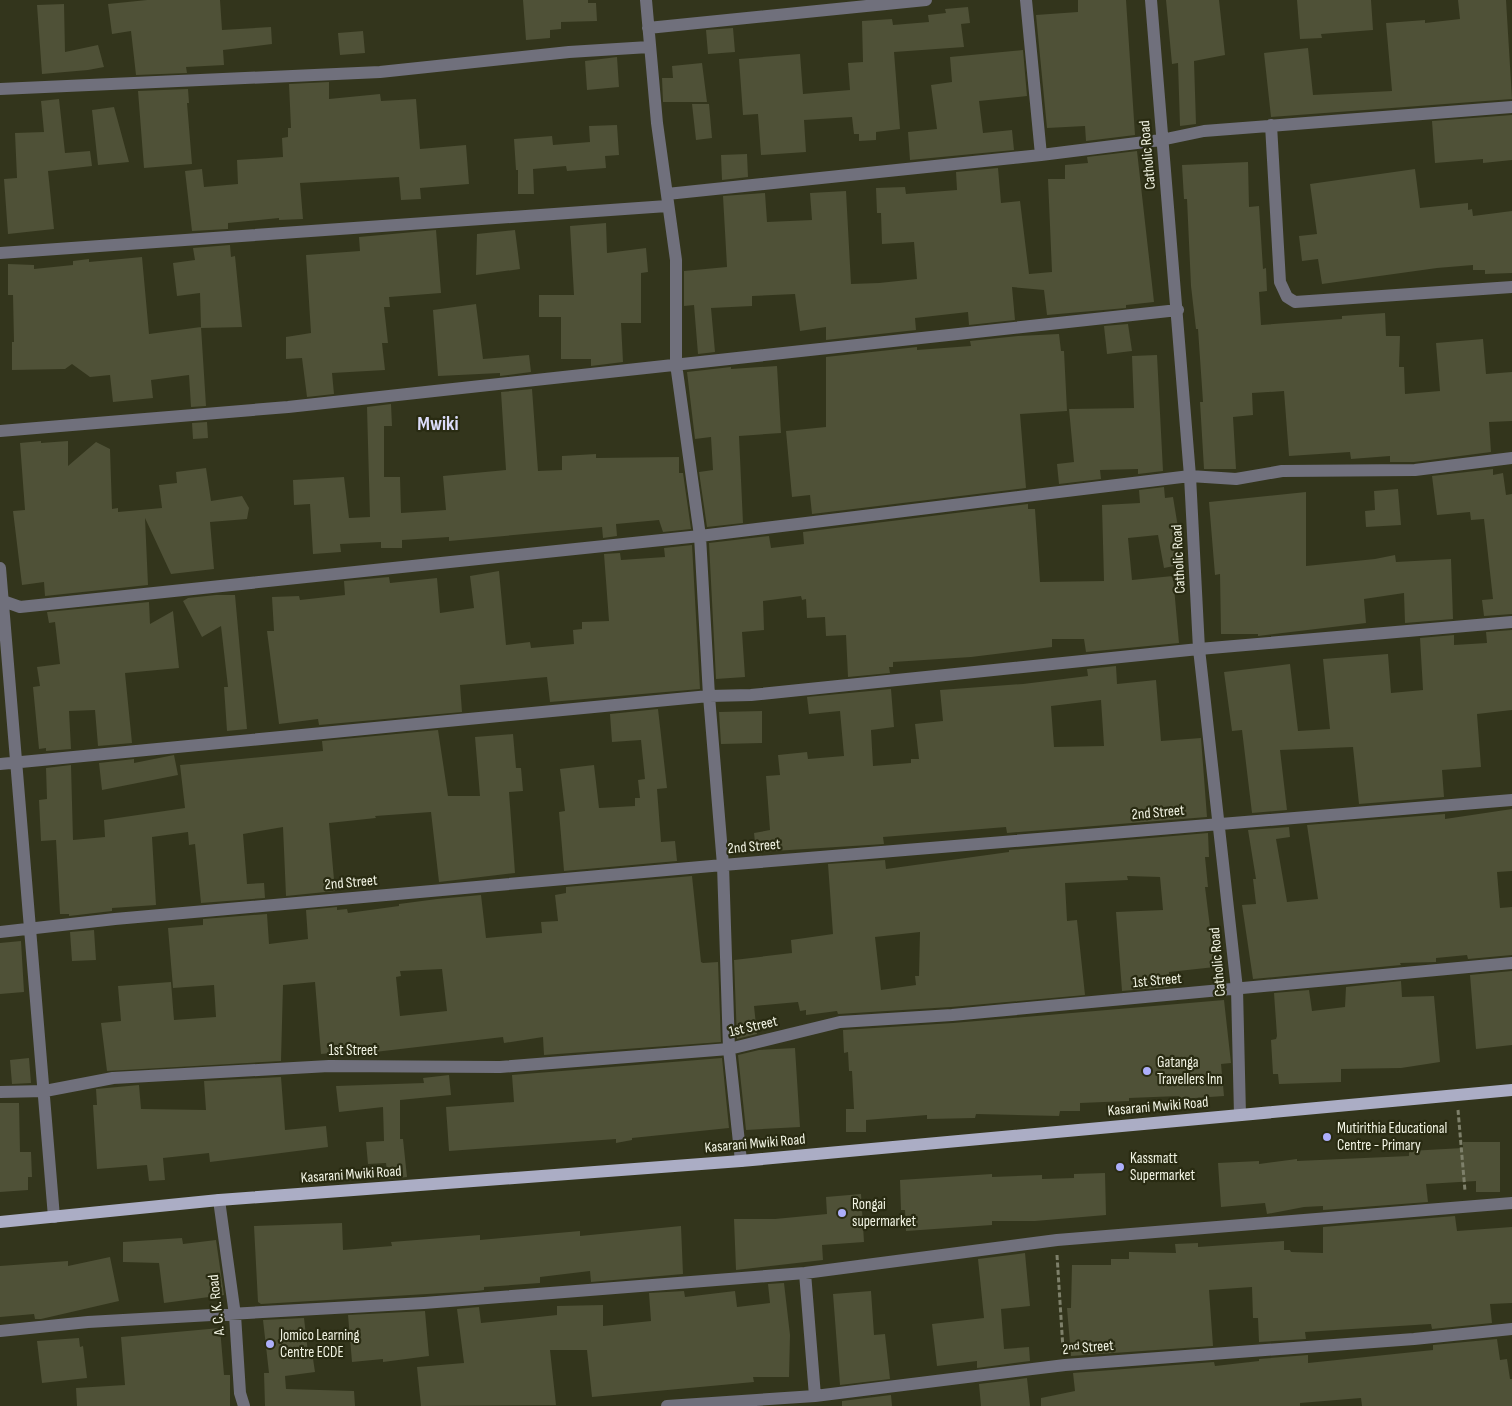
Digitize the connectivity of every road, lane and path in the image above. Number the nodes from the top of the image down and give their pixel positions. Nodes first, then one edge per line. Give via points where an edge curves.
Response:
1 (646, 0) edge
2 (926, 0) edge
3 (1026, 0) edge
4 (1151, 0) edge
5 (648, 28) junction
6 (649, 47) junction
7 (0, 89) edge
8 (1512, 107) edge
9 (1271, 125) junction
10 (1161, 140) junction
11 (1041, 155) junction
12 (667, 200) junction
13 (0, 253) edge
14 (1512, 287) edge
15 (1178, 310) junction
16 (676, 364) junction
17 (0, 430) edge
18 (1512, 458) edge
19 (1190, 476) junction
20 (700, 536) junction
21 (0, 568) edge
22 (1, 600) edge
23 (1512, 622) edge
24 (1198, 649) junction
25 (708, 696) junction
26 (14, 762) junction
27 (0, 764) edge
28 (1512, 800) edge
29 (1219, 823) junction
30 (723, 865) junction
31 (31, 930) junction
32 (0, 932) edge
33 (1512, 963) edge
34 (1237, 990) junction
35 (729, 1049) junction
36 (45, 1090) junction
37 (1512, 1090) edge
38 (0, 1092) edge
39 (1457, 1095) junction
40 (1240, 1115) junction
41 (741, 1161) junction
42 (219, 1200) junction
43 (1512, 1203) edge
44 (1466, 1207) junction
45 (54, 1217) junction
46 (0, 1222) edge
47 (1057, 1240) junction
48 (805, 1273) junction
49 (235, 1315) junction
50 (1512, 1329) edge
51 (0, 1331) edge
52 (1065, 1365) junction
53 (815, 1396) junction
54 (244, 1406) edge
55 (667, 1406) edge

1 - 5 street
2 - 5 street
3 - 11 street
4 - 10 street, Catholic Road
5 - 6 street
6 - 7 street via 380,72
6 - 12 street
8 - 9 street
9 - 10 street via 1204,131
9 - 14 street via 1280,282 1287,297 1296,302
10 - 11 street
10 - 15 street, Catholic Road
11 - 12 street
12 - 13 street
12 - 16 street via 676,260
15 - 16 street
15 - 19 street, Catholic Road
16 - 17 street via 288,407
16 - 20 street
18 - 19 street via 1415,470 1282,471 1236,479
19 - 20 street
19 - 24 street, Catholic Road
20 - 22 street via 20,607
20 - 25 street
21 - 22 street
22 - 26 street
23 - 24 street
24 - 25 street via 751,695
24 - 29 street, Catholic Road
25 - 26 street
25 - 30 street
26 - 27 street
26 - 31 street
28 - 29 street, 2nd Street
29 - 30 street, 2nd Street
29 - 34 street, Catholic Road
30 - 31 street, 2nd Street via 115,919
30 - 35 street
31 - 32 street, 2nd Street
31 - 36 street
33 - 34 street, 1st Street
34 - 35 street, 1st Street via 840,1022
34 - 40 street, Catholic Road
35 - 36 street, 1st Street via 500,1067 329,1066 113,1078
35 - 41 street
36 - 38 street, 1st Street
36 - 45 street
37 - 39 main road, Kasarani Mwiki Road
39 - 40 main road, Kasarani Mwiki Road
39 - 44 path
40 - 41 main road, Kasarani Mwiki Road
41 - 42 main road, Kasarani Mwiki Road
42 - 45 main road, Kasarani Mwiki Road
42 - 49 street, A. C. K. Road
43 - 44 street
44 - 47 street
45 - 46 main road, Kasarani Mwiki Road
47 - 48 street
47 - 52 path
48 - 49 street
48 - 53 street
49 - 51 street via 88,1322
49 - 54 street, A. C. K. Road via 240,1393
50 - 52 street, 2ⁿᵈ Street
52 - 53 street, 2ⁿᵈ Street
53 - 55 street, 2ⁿᵈ Street

